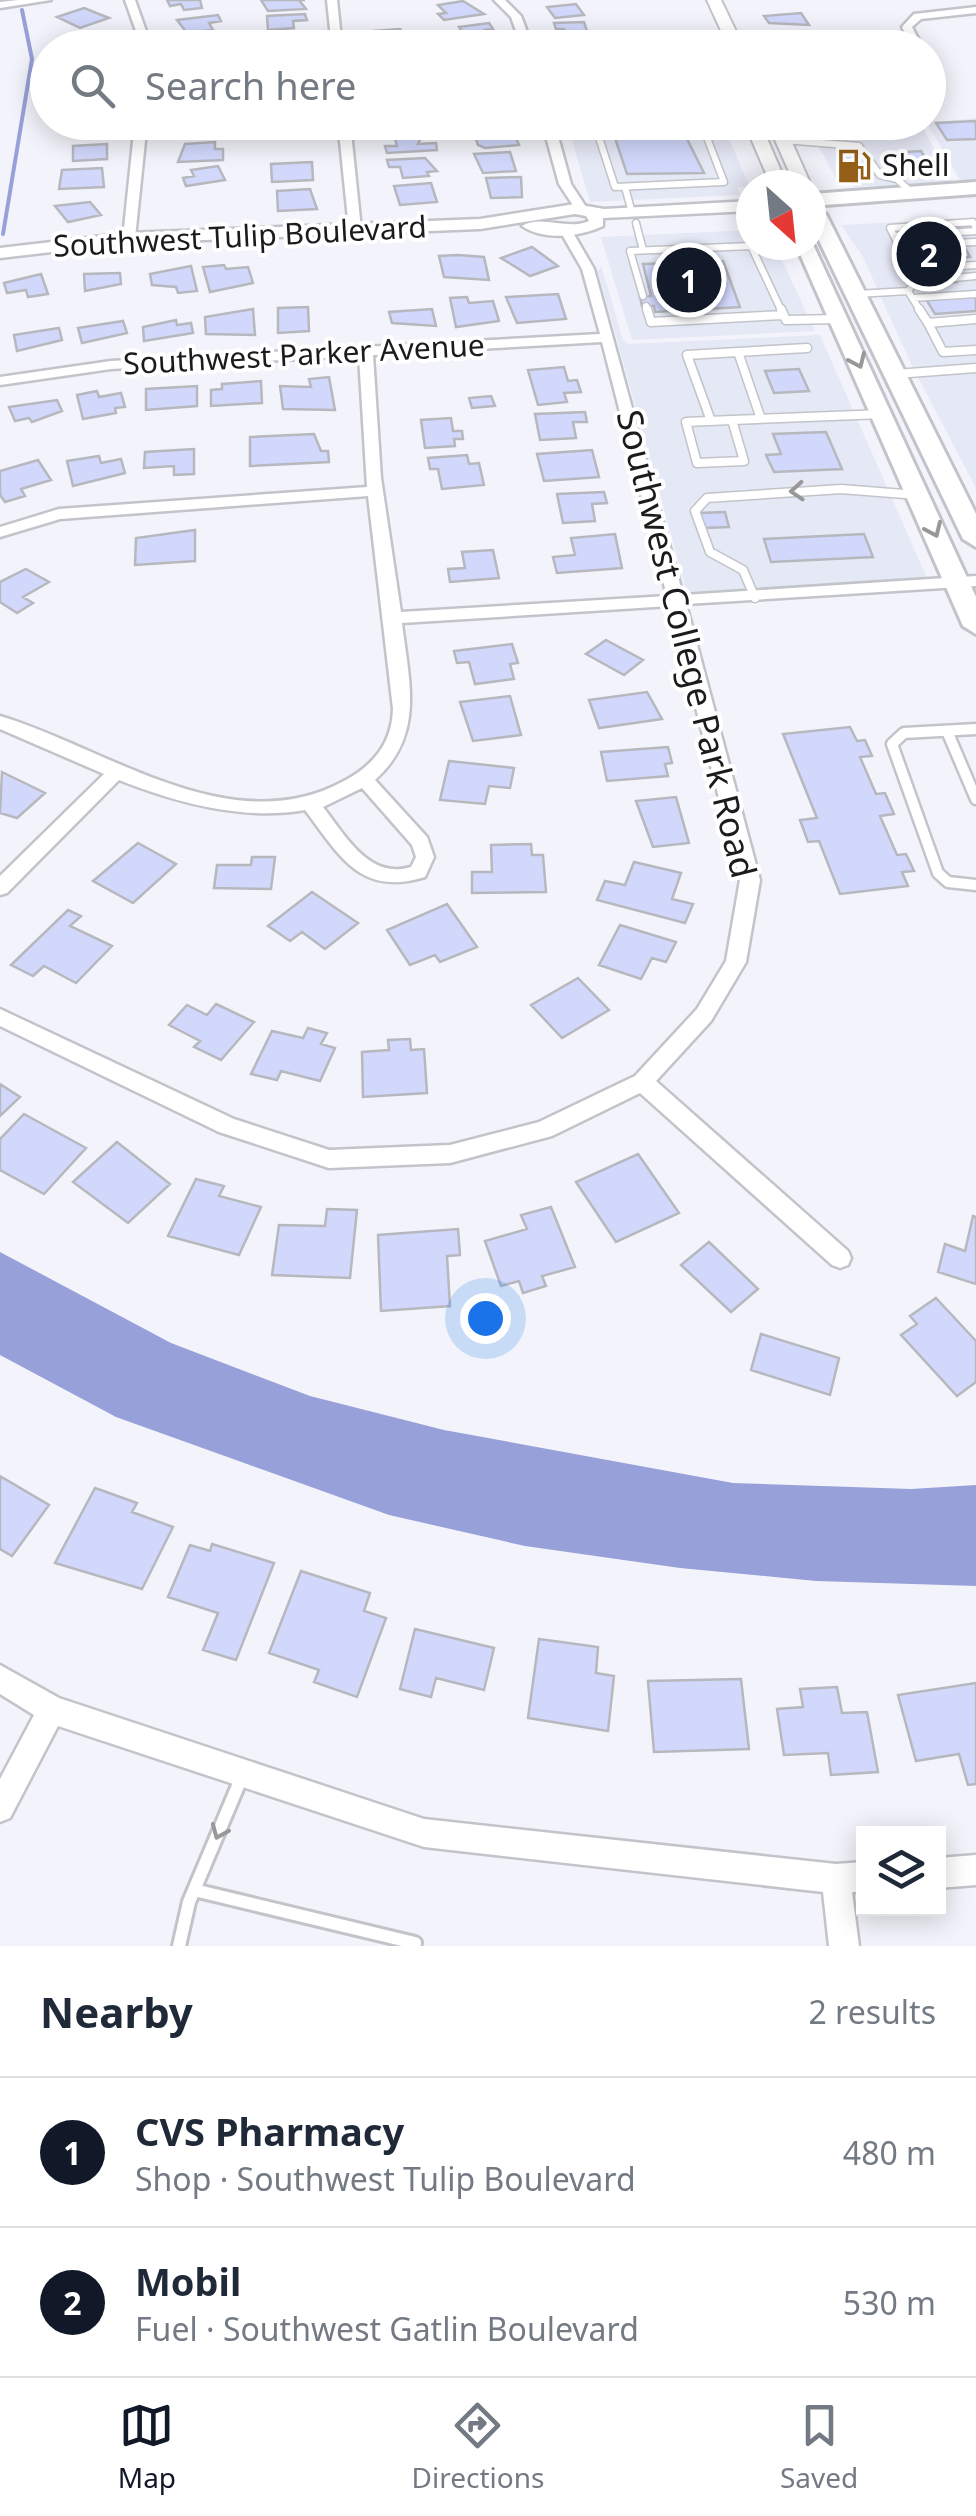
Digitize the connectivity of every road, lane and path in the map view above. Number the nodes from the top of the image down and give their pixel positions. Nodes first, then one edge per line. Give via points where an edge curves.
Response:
1 (46, 0) edge
2 (130, 0) edge
3 (332, 0) edge
4 (498, 0) edge
5 (695, 0) edge
6 (714, 0) edge
7 (0, 5) edge
8 (976, 10) edge
9 (141, 30) edge
10 (335, 30) edge
11 (521, 30) edge
12 (709, 30) edge
13 (729, 30) edge
14 (909, 30) edge
15 (140, 140) edge
16 (346, 140) edge
17 (553, 140) edge
18 (600, 140) edge
19 (708, 140) edge
20 (760, 140) edge
21 (783, 140) joint
22 (773, 170) edge
23 (796, 170) edge
24 (565, 184) junction
25 (624, 186) junction
26 (976, 188) edge
27 (911, 192) junction
28 (976, 204) edge
29 (826, 206) edge
30 (736, 208) edge
31 (826, 208) edge
32 (736, 217) edge
33 (634, 218) junction
34 (590, 220) junction
35 (558, 221) junction
36 (355, 230) junction
37 (976, 230) edge
38 (928, 234) dead end
39 (826, 235) edge
40 (908, 235) dead end
41 (894, 236) junction
42 (128, 238) junction
43 (976, 242) edge
44 (934, 244) dead end
45 (899, 246) junction
46 (914, 246) dead end
47 (644, 250) junction
48 (0, 252) edge
49 (813, 260) edge
50 (976, 265) edge
51 (948, 267) dead end
52 (926, 268) dead end
53 (588, 270) junction
54 (910, 270) junction
55 (976, 276) edge
56 (954, 278) dead end
57 (933, 280) dead end
58 (916, 281) junction
59 (856, 294) junction
60 (910, 294) junction
61 (976, 294) edge
62 (643, 296) dead end
63 (646, 306) dead end
64 (784, 316) junction
65 (839, 318) junction
66 (976, 318) edge
67 (928, 323) junction
68 (608, 338) junction
69 (807, 348) dead end
70 (976, 350) edge
71 (366, 352) junction
72 (738, 352) junction
73 (943, 352) junction
74 (976, 368) edge
75 (950, 370) junction
76 (895, 374) junction
77 (0, 381) edge
78 (882, 414) junction
79 (762, 419) junction
80 (732, 420) junction
81 (711, 421) junction
82 (375, 490) junction
83 (906, 496) junction
84 (0, 532) edge
85 (976, 540) edge
86 (966, 582) edge
87 (755, 598) junction
88 (679, 604) junction
89 (394, 618) junction
90 (976, 626) edge
91 (0, 722) edge
92 (976, 729) edge
93 (948, 730) junction
94 (117, 771) junction
95 (364, 779) junction
96 (976, 798) edge
97 (311, 804) junction
98 (976, 884) edge
99 (0, 888) edge
100 (0, 1017) edge
101 (642, 1082) junction
102 (840, 1258) dead end
103 (0, 1679) edge
104 (52, 1710) junction
105 (243, 1774) junction
106 (0, 1808) edge
107 (976, 1870) edge
108 (946, 1872) edge
109 (850, 1878) edge
110 (194, 1890) junction
111 (415, 1942) dead end
112 (178, 1946) edge
113 (844, 1946) edge

1 - 7 street
2 - 9 street
3 - 10 street
4 - 11 street
5 - 12 main road
6 - 13 main road
8 - 14 street via 918,16
15 - 42 street
16 - 36 street
17 - 24 street
18 - 25 lane via 614,187
19 - 25 lane via 724,182
20 - 22 main road
21 - 23 main road
21 - 27 lane via 859,146 880,175
24 - 34 street
24 - 35 street
25 - 33 lane
26 - 27 main road
27 - 29 main road
28 - 31 main road
30 - 33 street
32 - 33 street
33 - 34 street
33 - 47 lane
34 - 35 street, Southwest Tulip Boulevard
34 - 53 street, Southwest College Park Road
35 - 36 street, Southwest Tulip Boulevard
35 - 53 street, Southwest College Park Road
36 - 42 street, Southwest Tulip Boulevard
37 - 38 lane
37 - 41 lane via 973,222 890,228
39 - 59 main road
40 - 41 lane
41 - 45 lane
42 - 48 street, Southwest Tulip Boulevard
43 - 44 lane
45 - 46 lane
45 - 54 lane
47 - 62 lane via 630,251
47 - 64 lane via 751,246
49 - 65 main road
50 - 51 lane
52 - 54 lane
53 - 68 street, Southwest College Park Road
54 - 58 lane
55 - 56 lane
57 - 58 lane
58 - 60 lane
59 - 60 lane
59 - 76 main road
60 - 61 lane
60 - 67 lane
63 - 64 lane via 650,322
64 - 65 lane
65 -> 78 main road
66 - 67 lane
67 - 73 lane
68 - 71 street, Southwest Parker Avenue
68 - 88 street, Southwest College Park Road
69 - 72 lane
70 - 73 lane
71 - 77 street, Southwest Parker Avenue via 111,365
71 - 82 street
72 - 79 lane
72 - 81 lane via 688,355
73 - 75 lane
74 - 75 lane
75 - 76 lane
76 - 85 main road
78 - 79 lane
78 - 83 main road
79 - 80 lane
80 - 81 lane
80 - 81 lane via 744,460 698,463 686,422
82 - 84 street via 59,514
82 - 89 street
83 -> 86 main road
83 -> 87 lane via 810,490 699,502 710,552 742,570
86 - 87 street
86 - 90 main road
87 - 88 street
88 - 89 street
88 - 101 street, Southwest College Park Road via 750,880 736,962 704,1015
89 - 95 street via 402,719 390,752
91 - 94 street
92 - 93 lane
93 - 96 lane
93 - 98 lane via 904,733 892,744 938,873 948,882
94 - 97 street via 226,806
94 - 99 street
95 - 97 street
95 - 97 street via 420,842 426,857 418,872 389,880 370,874
100 - 101 street, Southwest College Park Road via 227,1126 329,1159 450,1154 544,1130
101 - 102 street
103 - 104 street
104 - 105 street
104 - 106 street
105 - 109 street via 424,1834
105 -> 110 lane
107 - 108 street
109 - 113 street
110 - 111 lane
110 - 112 lane

